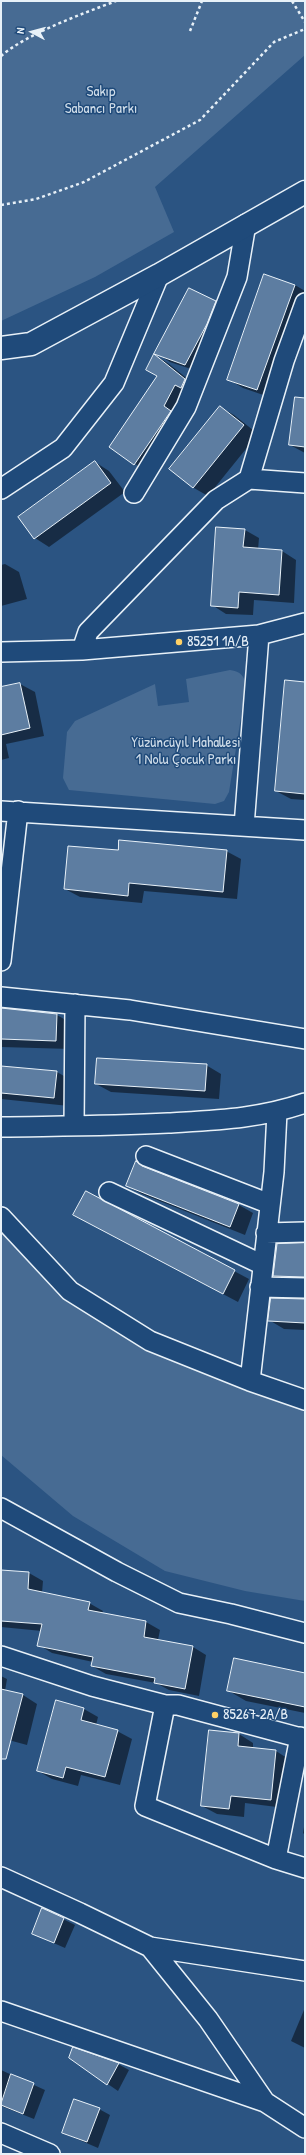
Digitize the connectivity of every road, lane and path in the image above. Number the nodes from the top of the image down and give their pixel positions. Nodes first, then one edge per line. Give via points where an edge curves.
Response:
1 (116, 1) edge
2 (202, 1) edge
3 (292, 1) edge
4 (305, 22) edge
5 (305, 28) edge
6 (190, 31) dead end
7 (1, 56) edge
8 (305, 192) edge
9 (1, 205) edge
10 (246, 224) junction
11 (159, 275) junction
12 (305, 303) edge
13 (1, 348) edge
14 (249, 478) junction
15 (305, 483) edge
16 (1, 489) edge
17 (134, 493) dead end
18 (305, 623) edge
19 (259, 635) junction
20 (82, 650) junction
21 (1, 652) edge
22 (9, 811) edge
23 (244, 826) junction
24 (305, 830) edge
25 (1, 961) edge
26 (1, 997) edge
27 (75, 1004) junction
28 (305, 1039) edge
29 (305, 1102) edge
30 (277, 1112) junction
31 (74, 1126) junction
32 (1, 1127) edge
33 (146, 1156) dead end
34 (109, 1192) dead end
35 (270, 1204) junction
36 (1, 1217) edge
37 (305, 1232) edge
38 (266, 1233) junction
39 (263, 1265) junction
40 (260, 1287) junction
41 (305, 1288) edge
42 (250, 1381) junction
43 (305, 1400) edge
44 (1, 1508) edge
45 (305, 1633) edge
46 (1, 1656) edge
47 (165, 1705) junction
48 (302, 1738) edge
49 (276, 1858) junction
50 (305, 1868) edge
51 (1, 1877) edge
52 (150, 1947) junction
53 (305, 1972) edge
54 (1, 2010) edge
55 (265, 2102) junction
56 (305, 2128) edge
57 (1, 2133) edge
58 (50, 2154) edge

1 - 7 path via 13,46
2 - 6 path
3 - 4 path
5 - 9 path via 274,42 200,120 84,182 36,199
8 - 10 street
10 - 11 street
10 - 17 street via 237,277 186,407
11 - 13 street via 31,344
11 - 16 street via 114,383 63,448
12 - 14 street via 284,361
14 - 15 street
14 - 20 street via 216,500 88,632
18 - 19 street
19 - 20 street
19 - 23 street
20 - 21 street
22 - 23 street
22 - 25 street
23 - 24 street
26 - 27 street
27 - 28 street via 130,1010
27 - 31 street
29 - 30 street
30 - 31 street via 234,1120
30 - 35 street
31 - 32 street
33 - 35 street
34 - 39 street
35 - 38 street
36 - 42 street via 70,1291 150,1341
37 - 38 street
38 - 39 street
39 - 40 street
40 - 41 street
40 - 42 street
42 - 43 street
44 - 45 street via 179,1603
46 - 47 street via 92,1686
47 - 48 street via 178,1705
47 - 49 street via 145,1806
48 - 49 street
49 - 50 street
51 - 52 street
52 - 53 street
52 - 55 street via 208,2019
54 - 55 street
55 - 56 street
57 - 58 street

